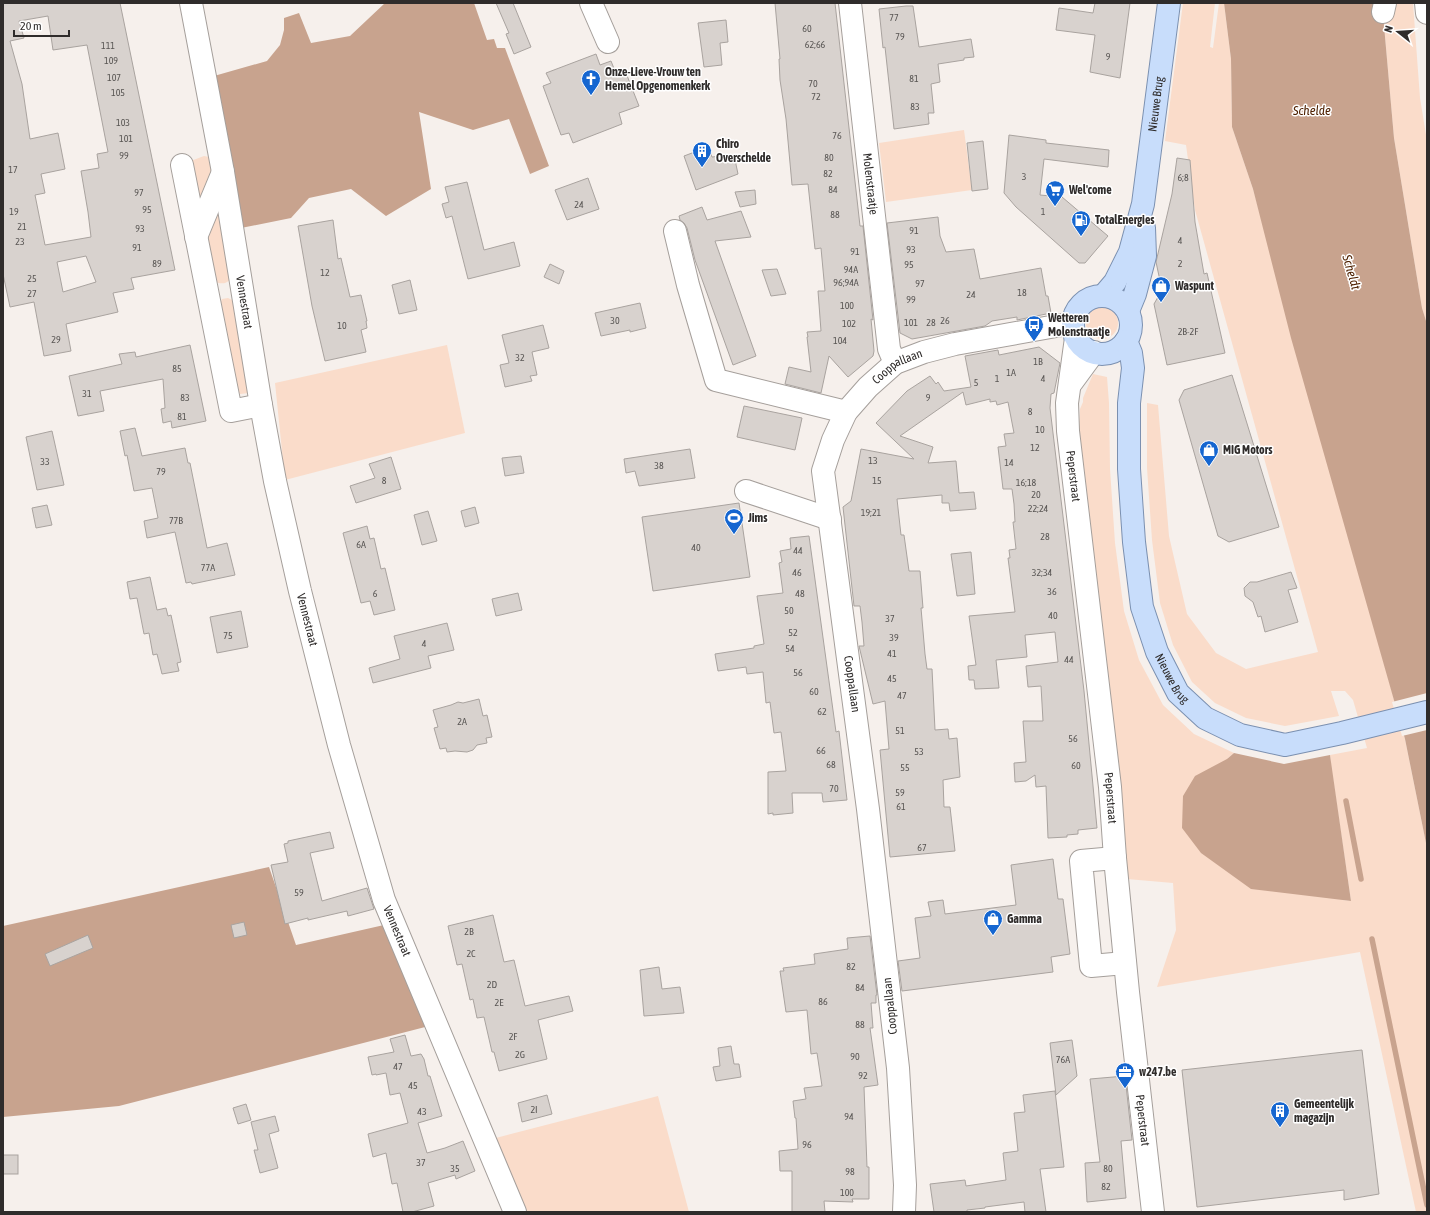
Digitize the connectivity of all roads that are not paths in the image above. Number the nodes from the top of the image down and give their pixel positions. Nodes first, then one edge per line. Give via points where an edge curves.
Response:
1 (191, 3) edge
2 (591, 3) edge
3 (850, 3) edge
4 (1169, 3) edge
5 (1426, 3) edge
6 (1427, 13) edge
7 (608, 42) dead end
8 (182, 165) dead end
9 (223, 172) junction
10 (1143, 204) junction
11 (675, 231) dead end
12 (196, 237) junction
13 (242, 287) junction
14 (208, 294) junction
15 (1104, 296) junction
16 (1128, 311) junction
17 (1075, 330) junction
18 (1126, 341) junction
19 (1098, 353) junction
20 (895, 363) junction
21 (1070, 384) junction
22 (1129, 403) junction
23 (261, 405) junction
24 (846, 412) junction
25 (746, 491) dead end
26 (830, 519) junction
27 (1427, 712) edge
28 (1115, 858) junction
29 (1125, 963) junction
30 (515, 1212) edge
31 (904, 1212) edge
32 (1153, 1212) edge

1 - 9 street, Vennestraat
2 - 7 street
3 - 20 street, Molenstraatje via 889,349
4 - 10 main road, Nieuwe Brug
5 - 6 street
8 - 12 street
9 - 12 street
9 - 13 street, Vennestraat
10 - 15 main road, Nieuwe Brug via 1130,252 1115,282
10 - 16 main road, Nieuwe Brug via 1145,256
11 - 24 street via 716,380
12 - 14 street
13 - 14 street
13 - 23 street, Vennestraat
14 - 23 street via 230,411
15 - 16 main road via 1122,303
15 - 17 main road via 1086,300 1080,306 1075,314
16 - 18 main road, Nieuwe Brug via 1131,326
17 - 19 main road, Nieuwe Brug via 1087,349
17 - 20 street, Cooppallaan via 955,344
17 - 21 street, Peperstraat
18 - 19 main road via 1116,350
18 - 22 main road, Nieuwe Brug via 1133,368
19 - 21 street, Peperstraat
19 - 22 main road, Nieuwe Brug via 1111,359 1117,366 1123,376
20 - 24 street, Cooppallaan via 868,387
21 - 28 street, Peperstraat via 1067,403 1068,431 1110,787
22 - 27 main road, Nieuwe Brug via 1129,469 1142,607 1157,652 1178,693 1205,718 1240,735 1285,745 1342,734
23 - 30 street, Vennestraat via 311,637 384,900
24 - 26 street, Cooppallaan via 833,440 823,472
25 - 26 street
26 - 31 street, Cooppallaan via 868,809 898,1068 905,1185
28 - 29 street, Peperstraat
28 - 29 street via 1081,861 1091,966
29 - 32 street, Peperstraat

